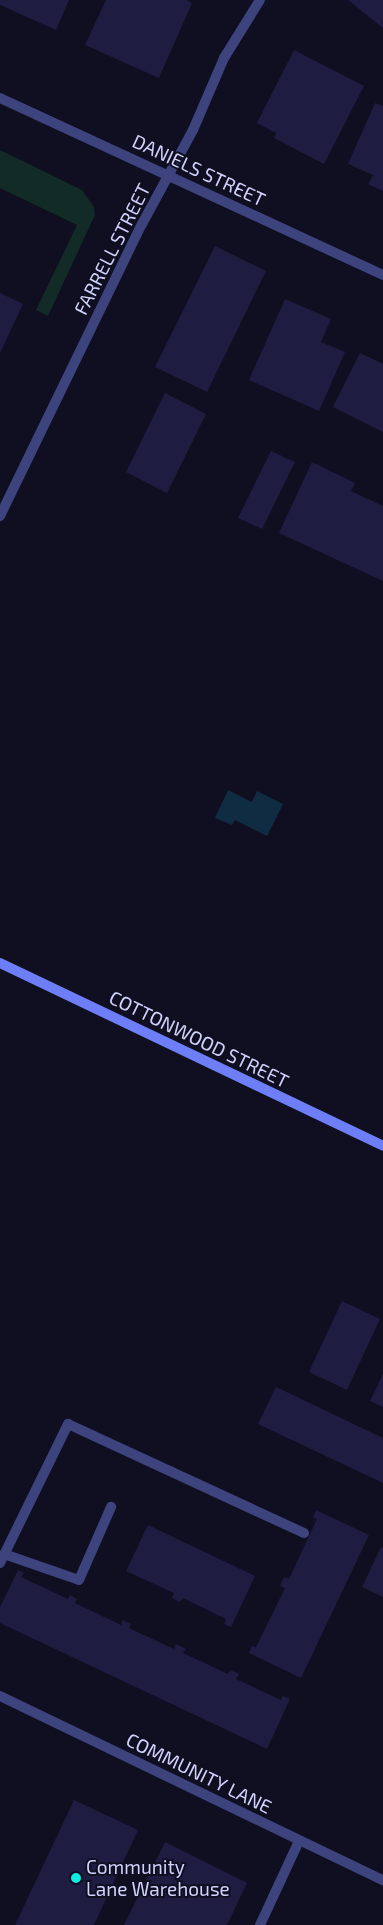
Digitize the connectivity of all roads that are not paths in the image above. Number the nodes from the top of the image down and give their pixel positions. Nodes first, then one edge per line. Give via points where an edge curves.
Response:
1 (260, 0) edge
2 (0, 98) edge
3 (169, 174) junction
4 (383, 275) edge
5 (0, 516) edge
6 (0, 963) edge
7 (383, 1146) edge
8 (111, 1507) dead end
9 (304, 1533) dead end
10 (2, 1559) edge
11 (0, 1696) edge
12 (299, 1841) junction
13 (383, 1880) edge
14 (260, 1925) edge

1 - 3 street, FARRELL STREET via 224,58
2 - 3 street, DANIELS STREET
3 - 4 street, DANIELS STREET
3 - 5 street, FARRELL STREET
6 - 7 street, COTTONWOOD STREET
8 - 10 street via 79,1580
9 - 10 street via 68,1424
11 - 12 street, COMMUNITY LANE
12 - 13 street, COMMUNITY LANE
12 - 14 street

